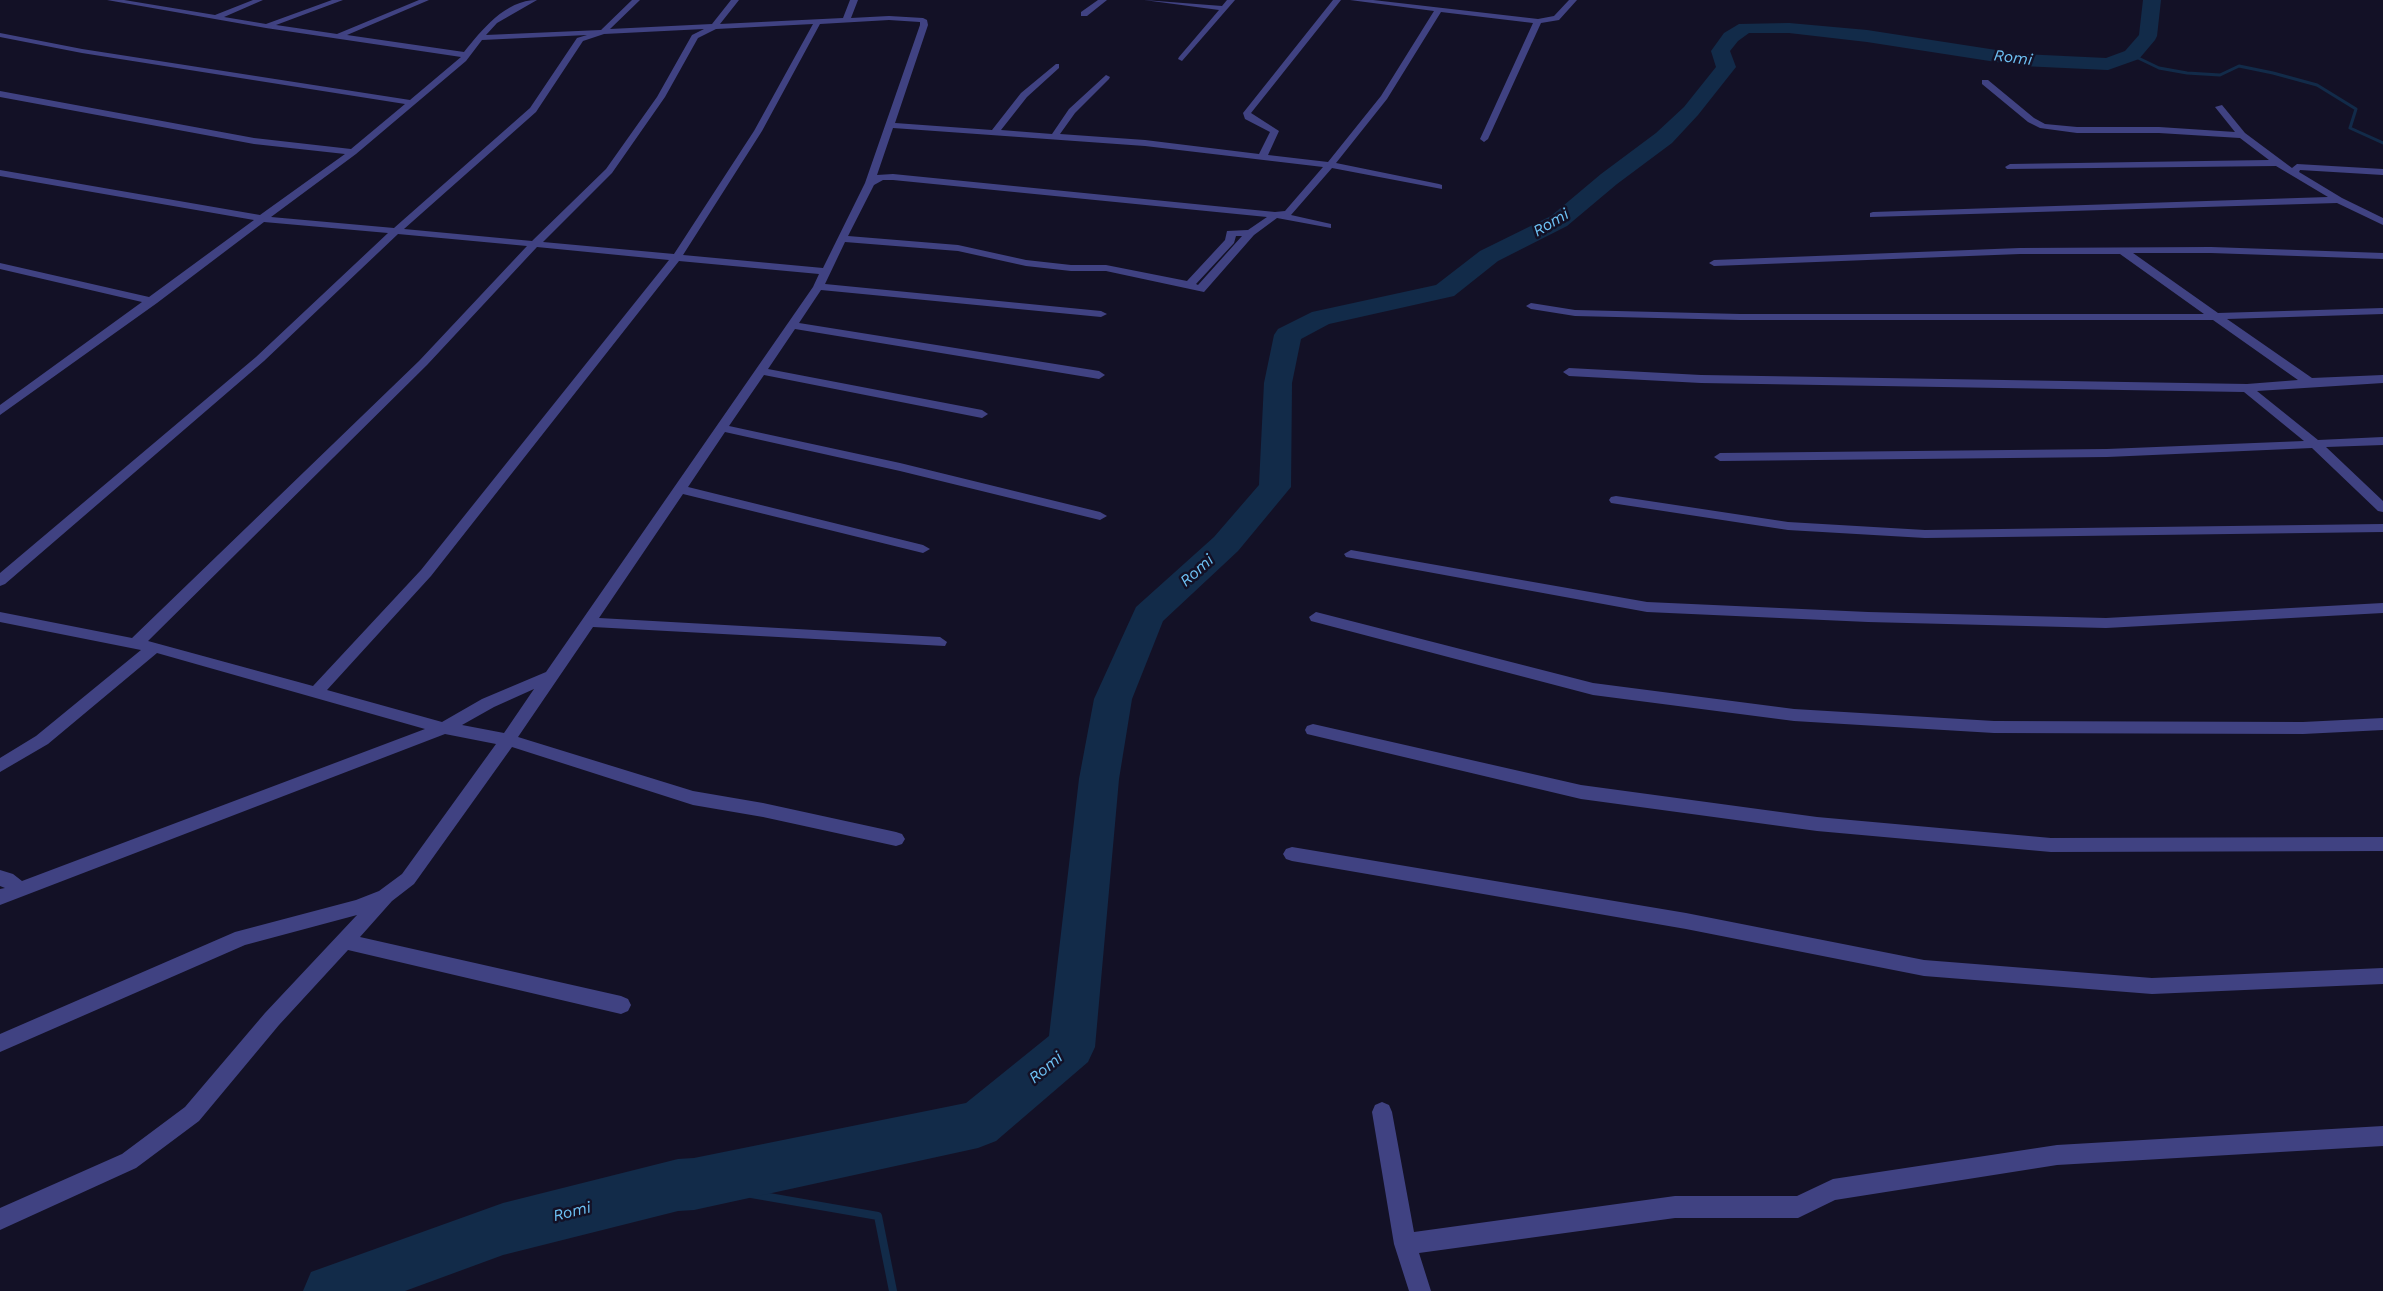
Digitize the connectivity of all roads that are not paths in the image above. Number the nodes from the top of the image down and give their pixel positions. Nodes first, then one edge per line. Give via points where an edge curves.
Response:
1 (111, 0) edge
2 (160, 0) edge
3 (259, 0) edge
4 (339, 0) edge
5 (425, 0) edge
6 (533, 0) edge
7 (636, 0) edge
8 (735, 0) edge
9 (854, 0) edge
10 (1103, 0) edge
11 (1148, 0) edge
12 (1231, 0) edge
13 (1337, 0) edge
14 (1354, 0) edge
15 (1573, 0) edge
16 (1372, 1) edge
17 (147, 6) junction
18 (1224, 8) junction
19 (1435, 11) junction
20 (1084, 14) dead end
21 (216, 18) junction
22 (846, 20) junction
23 (818, 21) junction
24 (1538, 21) junction
25 (266, 26) junction
26 (714, 27) junction
27 (603, 32) junction
28 (0, 35) edge
29 (336, 37) junction
30 (481, 38) junction
31 (466, 55) junction
32 (1182, 59) dead end
33 (1056, 66) dead end
34 (1106, 76) dead end
35 (1985, 82) dead end
36 (0, 94) edge
37 (409, 102) junction
38 (2218, 108) dead end
39 (889, 125) junction
40 (995, 132) junction
41 (2242, 135) junction
42 (1054, 137) junction
43 (1484, 139) dead end
44 (353, 152) junction
45 (1262, 157) junction
46 (2278, 164) junction
47 (1330, 165) junction
48 (2010, 167) dead end
49 (2295, 171) junction
50 (2383, 172) edge
51 (0, 173) edge
52 (870, 183) junction
53 (1439, 187) dead end
54 (2339, 200) junction
55 (1275, 215) junction
56 (1873, 215) dead end
57 (264, 219) junction
58 (2383, 222) edge
59 (1327, 226) dead end
60 (394, 233) junction
61 (842, 239) junction
62 (534, 245) junction
63 (2124, 252) junction
64 (2383, 256) edge
65 (676, 258) junction
66 (1714, 263) dead end
67 (0, 266) edge
68 (826, 271) junction
69 (818, 287) junction
70 (153, 302) junction
71 (1531, 306) dead end
72 (2383, 311) edge
73 (1101, 314) dead end
74 (2215, 315) junction
75 (793, 325) junction
76 (762, 370) junction
77 (1569, 372) dead end
78 (1099, 375) dead end
79 (2383, 379) edge
80 (2309, 382) junction
81 (2247, 388) junction
82 (0, 392) edge
83 (17, 398) junction
84 (0, 411) edge
85 (982, 414) dead end
86 (722, 428) junction
87 (2383, 441) edge
88 (2314, 443) junction
89 (1720, 457) dead end
90 (681, 489) junction
91 (1616, 500) dead end
92 (2383, 508) edge
93 (1100, 516) dead end
94 (2383, 528) edge
95 (923, 549) dead end
96 (1351, 554) dead end
97 (0, 581) edge
98 (2383, 608) edge
99 (0, 617) edge
100 (1316, 617) dead end
101 (589, 622) junction
102 (940, 642) dead end
103 (136, 643) junction
104 (154, 647) junction
105 (551, 676) junction
106 (316, 692) junction
107 (2383, 724) edge
108 (444, 728) junction
109 (1313, 730) dead end
110 (508, 740) junction
111 (0, 766) edge
112 (896, 839) dead end
113 (2383, 844) edge
114 (1292, 854) dead end
115 (0, 876) edge
116 (19, 889) junction
117 (386, 896) junction
118 (0, 897) edge
119 (345, 941) junction
120 (2383, 976) edge
121 (621, 1005) dead end
122 (0, 1043) edge
123 (1382, 1112) dead end
124 (2383, 1136) edge
125 (0, 1219) edge
126 (1405, 1244) junction
127 (1420, 1291) edge

1 - 17 street
2 - 17 street
3 - 21 street
4 - 25 street
5 - 29 street
6 - 30 street via 494,21
7 - 27 street
8 - 26 street
9 - 22 street
10 - 20 street
11 - 18 street
12 - 18 street
13 - 45 street via 1246,113 1275,131
14 - 16 street
15 - 24 street via 1557,18
16 - 19 street
17 - 21 street
18 - 32 street
19 - 24 street via 1468,9
19 - 47 street via 1384,97
21 - 25 street
22 - 23 street
22 - 39 street via 923,20
23 - 26 street
23 - 65 street via 758,131
24 - 43 street
25 - 29 street
26 - 27 street
26 - 62 street via 695,38 661,97 609,171
27 - 30 street
27 - 60 street via 580,40 533,110
28 - 37 street
29 - 31 street
30 - 31 street
31 - 37 street
33 - 40 street via 1024,95
34 - 42 street via 1072,111
35 - 41 street via 2043,126
36 - 44 street via 254,141
37 - 44 street
38 - 41 street
39 - 40 street
39 - 52 street
40 - 42 street
41 - 46 street
42 - 45 street
44 - 57 street
45 - 47 street
46 - 48 street
46 - 49 street
47 - 53 street
47 - 55 street via 1288,213
49 - 50 street via 2297,167
49 - 54 street
51 - 57 street
52 - 55 street via 881,177 893,177
52 - 61 street
54 - 56 street
54 - 58 street
55 - 59 street
55 - 61 street via 1250,233 1200,290 1107,268 1071,268 958,248
57 - 60 street
57 - 70 street
60 - 62 street
60 - 97 street via 260,359
61 - 68 street
62 - 65 street
62 - 103 street via 423,363
63 - 64 street via 2211,250
63 - 66 street via 2020,251
63 - 74 street
65 - 68 street
65 - 106 street via 426,573
67 - 70 street
68 - 69 street
69 - 73 street
69 - 75 street
70 - 83 street
71 - 74 street via 1575,313 1729,316
72 - 74 street
74 - 80 street
75 - 76 street
75 - 78 street
76 - 85 street
76 - 86 street
77 - 81 street via 1736,380
79 - 80 street
80 - 81 street
81 - 88 street
82 - 83 street
83 - 84 street
86 - 90 street
86 - 93 street
87 - 88 street
88 - 89 street via 2107,453
88 - 92 street
90 - 95 street
90 - 101 street
91 - 94 street via 1788,526 1925,534
96 - 98 street via 1647,608 2106,623
99 - 103 street
100 - 107 street via 1593,688 1794,715 1994,727 2303,728
101 - 102 street
101 - 105 street
103 - 104 street
104 - 106 street
104 - 111 street via 42,740
105 - 108 street via 488,703
105 - 110 street
106 - 108 street
108 - 110 street
108 - 116 street
109 - 113 street via 1581,792 1818,824 2051,845
110 - 112 street via 693,798
110 - 117 street via 408,879
114 - 120 street via 1686,921 1924,968 2152,986
115 - 116 street
116 - 118 street
117 - 119 street
117 - 122 street via 242,938
119 - 121 street
119 - 125 street via 272,1019 192,1114 129,1161
123 - 126 street
124 - 126 street via 2057,1155 1833,1190 1798,1208 1675,1208
126 - 127 street

